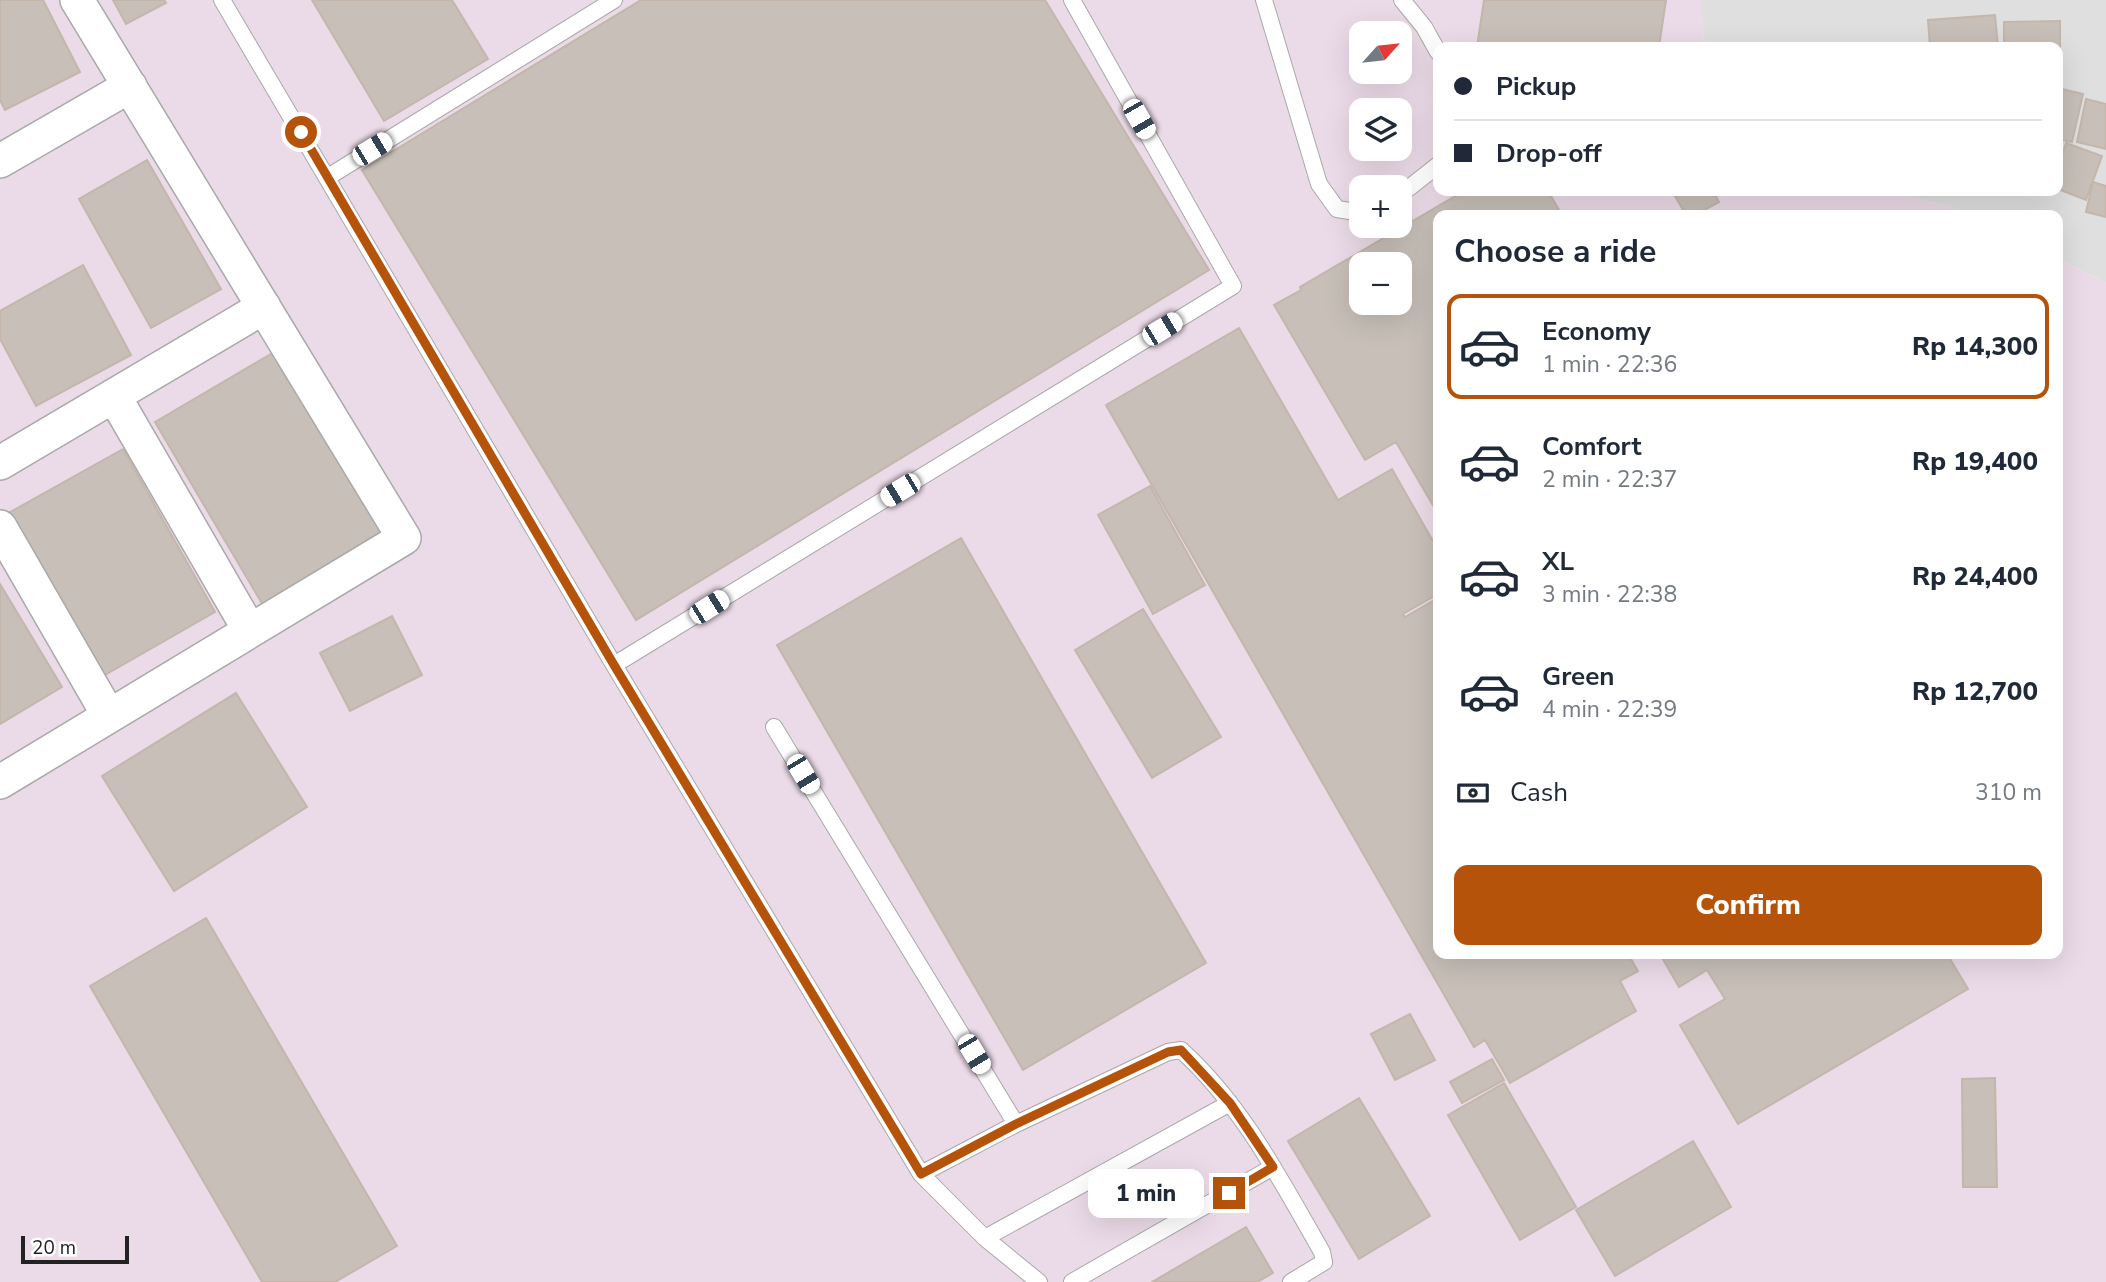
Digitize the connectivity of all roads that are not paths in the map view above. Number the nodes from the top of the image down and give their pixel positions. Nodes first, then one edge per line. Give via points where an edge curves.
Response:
1 (77, 0) edge
2 (222, 0) edge
3 (614, 0) edge
4 (1072, 0) edge
5 (1264, 0) edge
6 (1402, 0) edge
7 (1433, 43) edge
8 (130, 86) junction
9 (0, 161) edge
10 (1433, 169) edge
11 (328, 177) junction
12 (1412, 186) edge
13 (1349, 211) edge
14 (264, 307) junction
15 (114, 396) junction
16 (0, 463) edge
17 (0, 527) edge
18 (250, 631) junction
19 (614, 665) junction
20 (108, 716) junction
21 (774, 727) dead end
22 (0, 782) edge
23 (1230, 1103) junction
24 (1016, 1124) junction
25 (1273, 1167) junction
26 (921, 1174) junction
27 (985, 1238) junction
28 (1039, 1282) edge
29 (1072, 1282) edge
30 (1291, 1282) edge

1 - 8 street
2 - 11 lane
3 - 11 lane
4 - 19 lane via 1233,286
5 - 13 lane via 1320,184 1337,209
6 - 7 lane
8 - 9 street
8 - 14 street
10 - 12 lane
11 - 19 lane
14 - 15 street
14 - 18 street via 404,538
15 - 16 street
15 - 18 street
17 - 20 street
18 - 20 street
19 - 26 lane
20 - 22 street
21 - 24 lane
23 - 24 lane via 1181,1050
23 - 25 lane
23 - 27 lane
24 - 26 lane
25 - 29 lane
25 - 30 lane via 1324,1262
26 - 27 lane
27 - 28 lane

